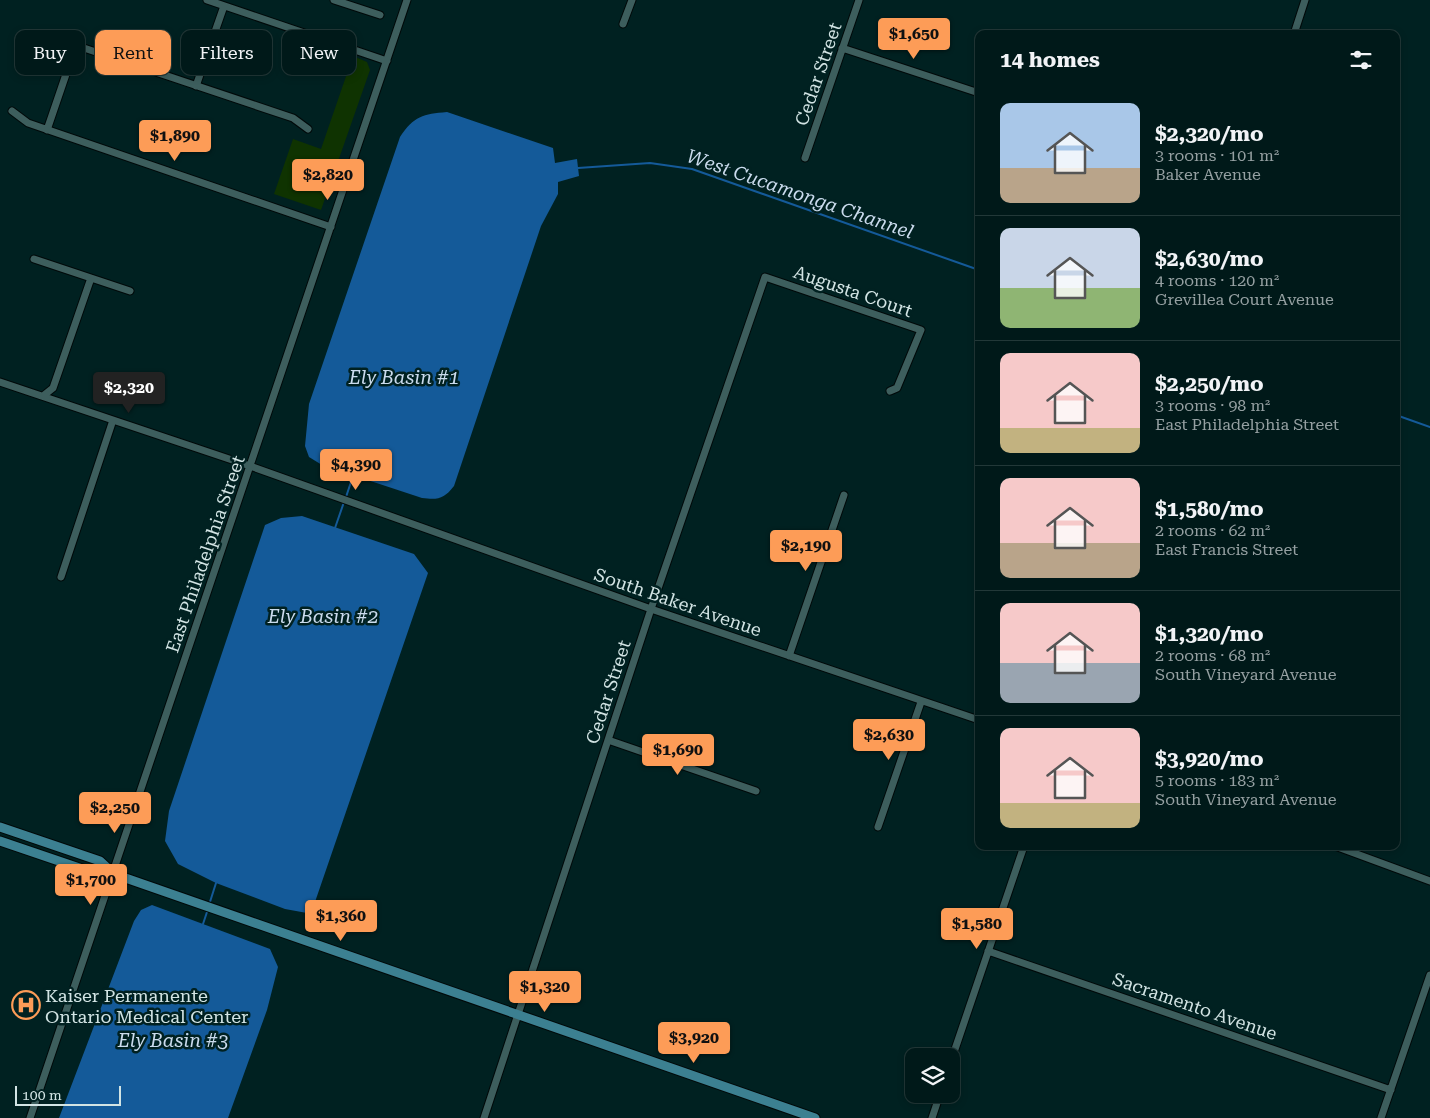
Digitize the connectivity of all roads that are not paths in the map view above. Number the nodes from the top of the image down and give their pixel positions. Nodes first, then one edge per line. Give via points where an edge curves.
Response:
1 (207, 0) edge
2 (334, 0) edge
3 (407, 0) edge
4 (632, 0) edge
5 (859, 0) edge
6 (1305, 0) edge
7 (352, 3) edge
8 (224, 6) junction
9 (380, 15) dead end
10 (624, 24) dead end
11 (1295, 30) edge
12 (85, 48) edge
13 (842, 48) junction
14 (387, 61) junction
15 (66, 75) edge
16 (196, 86) junction
17 (975, 92) edge
18 (12, 111) dead end
19 (47, 130) junction
20 (308, 130) dead end
21 (805, 158) dead end
22 (331, 226) junction
23 (34, 258) dead end
24 (765, 277) joint
25 (91, 278) junction
26 (130, 291) dead end
27 (0, 382) edge
28 (890, 391) dead end
29 (43, 396) junction
30 (114, 420) junction
31 (250, 466) junction
32 (844, 495) dead end
33 (61, 577) dead end
34 (652, 609) junction
35 (788, 656) junction
36 (920, 702) junction
37 (975, 719) edge
38 (608, 740) junction
39 (756, 791) dead end
40 (0, 827) edge
41 (878, 827) dead end
42 (0, 841) edge
43 (1023, 850) edge
44 (1346, 850) edge
45 (114, 874) junction
46 (1430, 881) edge
47 (988, 951) junction
48 (1430, 975) edge
49 (517, 1016) junction
50 (955, 1048) edge
51 (1391, 1090) junction
52 (937, 1103) edge
53 (30, 1118) edge
54 (484, 1118) edge
55 (815, 1118) edge
56 (932, 1118) edge
57 (1381, 1118) edge

1 - 8 street
2 - 7 street
3 - 14 street, East Philadelphia Street
4 - 10 street
5 - 13 street, Cedar Street
6 - 11 street
7 - 9 street
8 - 14 street
8 - 16 street
12 - 16 street
13 - 17 street
13 - 21 street, Cedar Street
14 - 22 street, East Philadelphia Street
15 - 19 street
16 - 20 street via 293,118
18 - 19 street via 28,124
19 - 22 street
22 - 31 street, East Philadelphia Street
23 - 25 street
24 - 28 street, Augusta Court via 921,330 897,388
24 - 34 street, Cedar Street
25 - 26 street
25 - 29 street via 54,388
27 - 29 street, South Baker Avenue
29 - 30 street, South Baker Avenue
30 - 31 street, South Baker Avenue
30 - 33 street
31 - 34 street, South Baker Avenue
31 - 45 street, East Philadelphia Street
32 - 35 street
34 - 35 street, South Baker Avenue
34 - 38 street, Cedar Street
35 - 36 street, South Baker Avenue
36 - 37 street, South Baker Avenue
36 - 41 street
38 - 39 street
38 - 49 street, Cedar Street
40 - 45 main road via 100,861
42 - 45 main road via 95,873
43 - 47 street
44 - 46 street
45 - 49 main road
45 - 53 street, East Philadelphia Street
47 - 50 street
47 - 51 street, Sacramento Avenue
48 - 51 street
49 - 54 street, Cedar Street
49 - 55 main road
51 - 57 street
52 - 56 street

